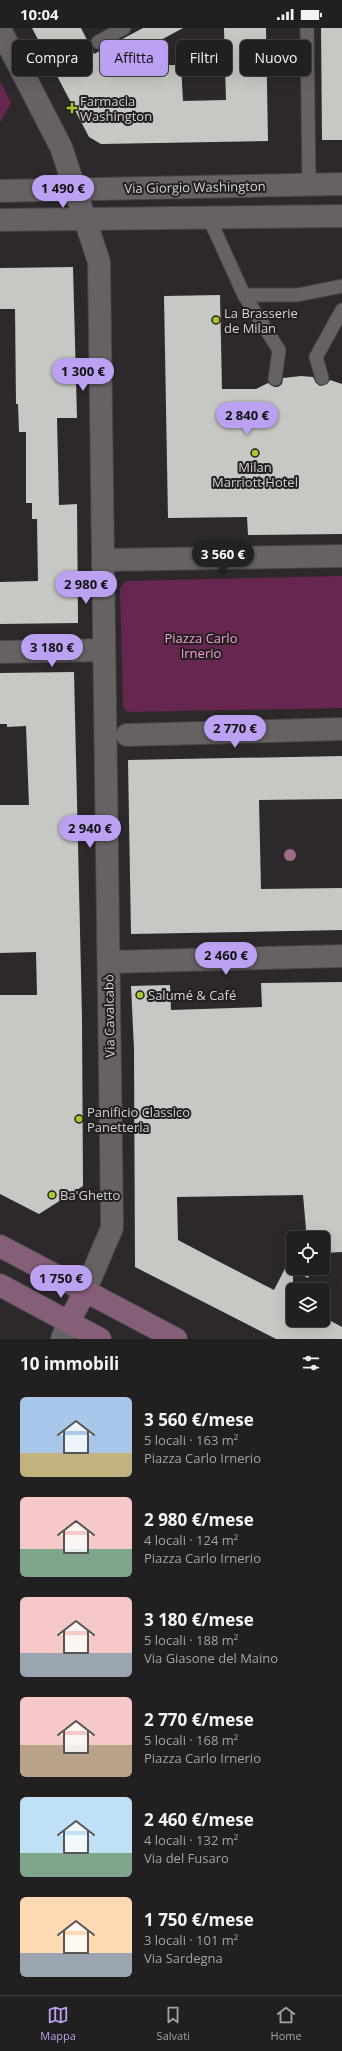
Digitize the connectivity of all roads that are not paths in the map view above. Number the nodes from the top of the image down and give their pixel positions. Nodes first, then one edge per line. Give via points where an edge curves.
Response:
1 (124, 28) edge
2 (307, 28) edge
3 (0, 29) edge
4 (98, 42) dead end
5 (342, 184) edge
6 (310, 185) junction
7 (74, 188) junction
8 (0, 191) edge
9 (342, 216) edge
10 (209, 218) junction
11 (84, 219) junction
12 (0, 220) edge
13 (342, 286) edge
14 (244, 295) junction
15 (342, 310) edge
16 (322, 378) dead end
17 (275, 379) dead end
18 (342, 556) edge
19 (103, 560) junction
20 (104, 650) junction
21 (0, 652) edge
22 (342, 730) edge
23 (127, 735) dead end
24 (342, 956) edge
25 (109, 962) junction
26 (0, 1246) edge
27 (0, 1285) edge
28 (85, 1291) junction
29 (65, 1331) edge
30 (100, 1339) edge
31 (176, 1339) edge

1 - 4 lane
2 - 6 lane
3 - 7 street via 56,134
5 - 6 street, Via Giorgio Washington
6 - 7 street, Via Giorgio Washington
7 - 8 street, Via Giorgio Washington
7 - 11 street
9 - 10 street
10 - 11 street
10 - 14 lane
11 - 12 street
11 - 19 street via 99,262
13 - 14 lane via 297,296
14 - 17 lane via 279,350
15 - 16 lane via 316,357
18 - 19 street
19 - 20 street
20 - 21 street
20 - 25 street, Via Cavalcabò
22 - 23 street
24 - 25 street
25 - 28 street, Via Cavalcabò via 112,1228
26 - 28 main road
27 - 29 main road
28 - 29 main road
28 - 31 main road
29 - 30 main road

